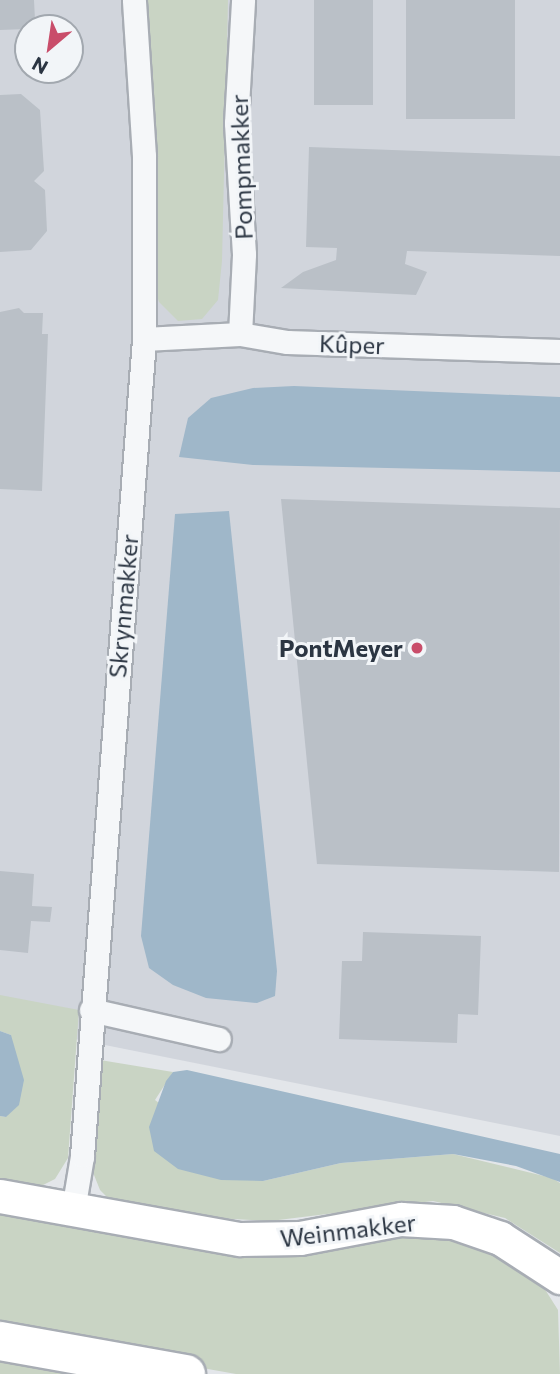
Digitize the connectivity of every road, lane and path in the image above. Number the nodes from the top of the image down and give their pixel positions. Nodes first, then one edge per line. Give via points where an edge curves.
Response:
1 (134, 0) edge
2 (243, 0) edge
3 (240, 334) junction
4 (144, 339) junction
5 (560, 351) edge
6 (91, 1010) junction
7 (219, 1039) dead end
8 (0, 1195) edge
9 (73, 1210) junction
10 (560, 1277) edge
11 (0, 1340) edge
12 (186, 1374) edge

1 - 4 street, Skrynmakker via 144,156
2 - 3 street, Pompmakker via 236,123 244,254
3 - 4 street, Kûper
3 - 5 street, Kûper via 287,342
4 - 6 street, Skrynmakker
6 - 7 street
6 - 9 street, Skrynmakker via 82,1156
8 - 9 main road, Weinmakker
9 - 10 main road, Weinmakker via 197,1234 263,1240 318,1236 393,1220 438,1220 500,1238
11 - 12 highway

